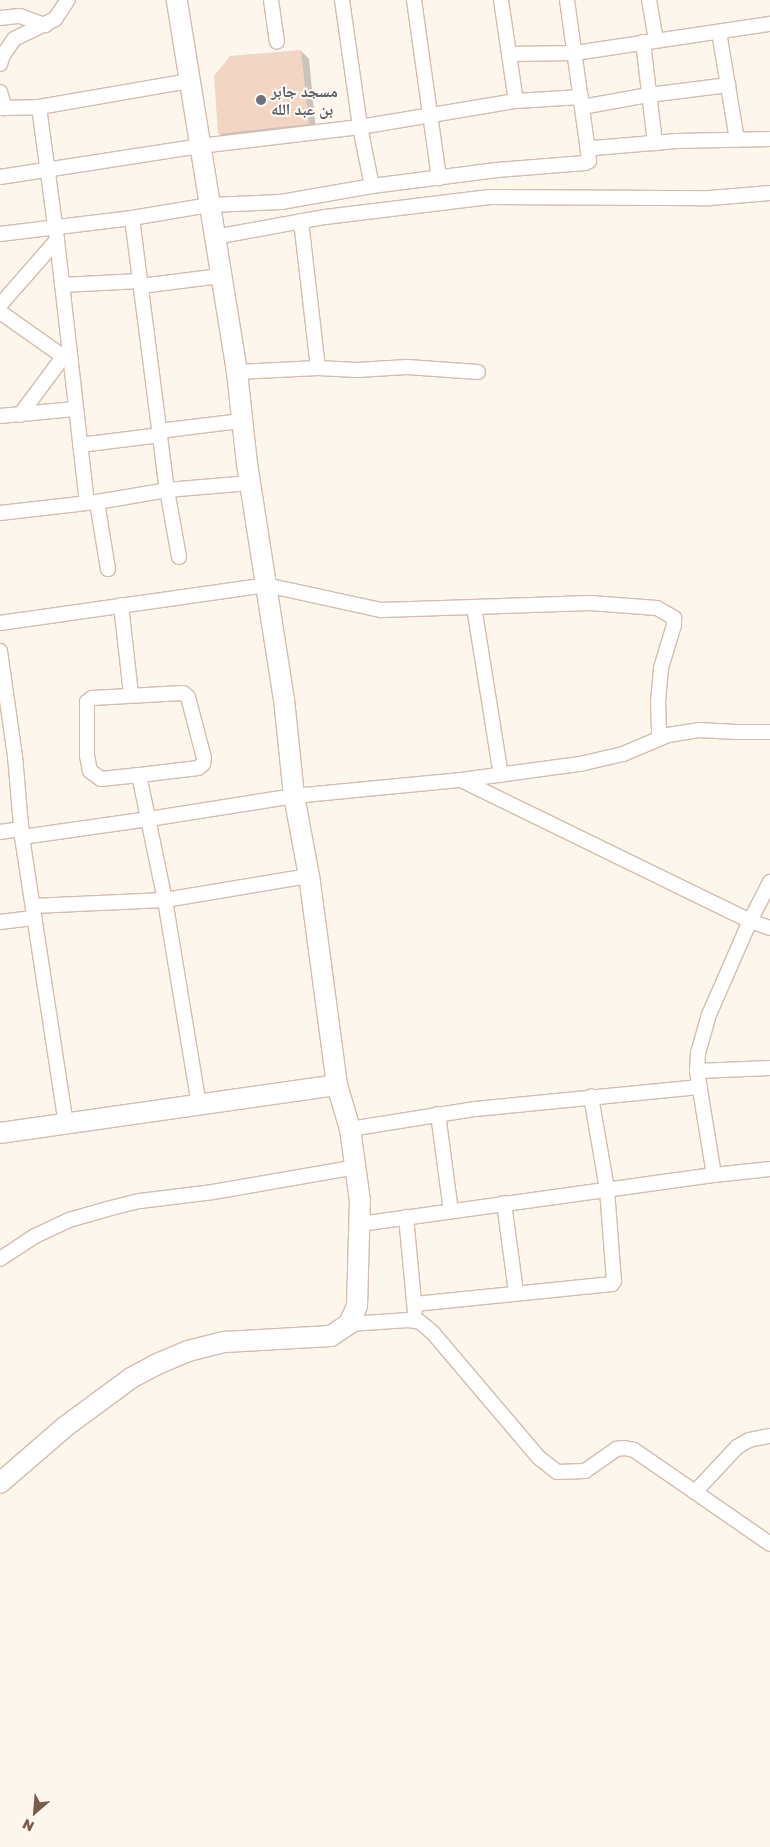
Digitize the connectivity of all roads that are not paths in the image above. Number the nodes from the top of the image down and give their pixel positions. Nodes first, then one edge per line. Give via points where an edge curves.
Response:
1 (68, 0) edge
2 (177, 0) edge
3 (271, 0) edge
4 (342, 0) edge
5 (414, 0) edge
6 (501, 0) edge
7 (567, 0) edge
8 (649, 0) edge
9 (0, 18) edge
10 (770, 24) edge
11 (45, 25) junction
12 (719, 32) junction
13 (649, 41) junction
14 (277, 42) dead end
15 (576, 53) junction
16 (509, 54) junction
17 (0, 64) edge
18 (190, 81) junction
19 (728, 85) junction
20 (0, 92) edge
21 (649, 95) junction
22 (516, 101) junction
23 (581, 102) junction
24 (39, 107) junction
25 (2, 108) edge
26 (431, 116) junction
27 (360, 127) junction
28 (770, 139) edge
29 (737, 140) junction
30 (655, 143) junction
31 (587, 145) junction
32 (200, 146) junction
33 (47, 171) junction
34 (0, 176) edge
35 (439, 178) junction
36 (372, 186) junction
37 (770, 193) edge
38 (210, 205) junction
39 (132, 218) junction
40 (301, 221) junction
41 (0, 234) edge
42 (56, 234) junction
43 (215, 237) junction
44 (220, 276) junction
45 (141, 284) junction
46 (62, 285) junction
47 (0, 305) edge
48 (0, 312) edge
49 (67, 359) junction
50 (318, 368) junction
51 (236, 372) junction
52 (478, 372) dead end
53 (76, 409) junction
54 (20, 415) junction
55 (0, 416) edge
56 (241, 421) junction
57 (160, 433) junction
58 (80, 445) junction
59 (250, 483) junction
60 (167, 490) junction
61 (92, 502) junction
62 (0, 513) edge
63 (179, 558) dead end
64 (108, 569) dead end
65 (266, 585) junction
66 (121, 605) junction
67 (474, 608) junction
68 (0, 623) edge
69 (0, 651) edge
70 (131, 694) junction
71 (770, 732) edge
72 (659, 738) junction
73 (139, 775) junction
74 (501, 775) junction
75 (461, 780) junction
76 (294, 796) junction
77 (150, 819) junction
78 (0, 832) edge
79 (22, 833) junction
80 (309, 876) junction
81 (770, 882) edge
82 (165, 900) junction
83 (34, 912) junction
84 (750, 921) junction
85 (0, 922) edge
86 (770, 928) edge
87 (770, 1068) edge
88 (697, 1071) junction
89 (337, 1085) junction
90 (700, 1087) junction
91 (591, 1096) junction
92 (199, 1106) junction
93 (438, 1114) junction
94 (66, 1124) junction
95 (350, 1129) junction
96 (0, 1133) edge
97 (356, 1168) junction
98 (770, 1169) edge
99 (714, 1175) junction
100 (607, 1189) junction
101 (504, 1203) junction
102 (451, 1211) junction
103 (406, 1217) junction
104 (360, 1224) junction
105 (0, 1259) edge
106 (516, 1292) junction
107 (415, 1304) junction
108 (415, 1320) junction
109 (349, 1324) junction
110 (770, 1436) edge
111 (0, 1483) edge
112 (695, 1492) junction
113 (770, 1544) edge

1 - 11 street via 55,20
2 - 18 street
3 - 14 street
4 - 27 street
5 - 26 street
6 - 16 street
7 - 15 street
8 - 13 street
9 - 11 street via 20,16
10 - 12 street
11 - 17 street via 14,39
12 - 13 street
12 - 19 street
13 - 15 street
13 - 21 street
15 - 16 street
15 - 23 street
16 - 22 street
18 - 24 street
18 - 32 street
19 - 21 street
19 - 29 street
20 - 25 street
21 - 23 street
21 - 30 street
22 - 23 street
22 - 26 street
23 - 31 street
24 - 25 street
24 - 33 street
26 - 27 street
26 - 35 street
27 - 32 street
27 - 36 street
28 - 29 street
29 - 30 street
30 - 31 street via 594,148
31 - 35 street via 589,161 585,163
32 - 33 street
32 - 38 street
33 - 34 street
33 - 42 street
35 - 36 street
36 - 38 street via 281,202
37 - 40 street via 710,198 490,197
38 - 39 street
38 - 43 street
39 - 42 street
39 - 45 street
40 - 43 street
40 - 50 street
41 - 42 street
42 - 46 street
42 - 47 street
43 - 44 street
44 - 45 street
44 - 51 street
45 - 46 street
45 - 57 street
46 - 49 street
48 - 49 street
49 - 53 street
49 - 54 street
50 - 51 street
50 - 52 street via 407,367
51 - 56 street
53 - 54 street
53 - 58 street
54 - 55 street
56 - 57 street
56 - 59 street
57 - 58 street
57 - 60 street
58 - 61 street
59 - 60 street
59 - 65 street
60 - 61 street
60 - 63 street
61 - 62 street
61 - 64 street
65 - 66 street
65 - 67 street via 381,610
65 - 76 street via 284,700
66 - 68 street
66 - 70 street
67 - 72 street via 590,603 657,608 667,612 674,618 674,625 661,668
67 - 74 street
69 - 79 street via 16,756
70 - 73 street via 92,698 87,702 87,755 90,771 101,779
70 - 73 street via 178,692 188,697 204,758 198,768
71 - 72 street via 699,730
72 - 74 street via 623,754 580,764
73 - 77 street
74 - 75 street
75 - 76 street
75 - 84 street
76 - 77 street
76 - 80 street
77 - 79 street
77 - 82 street
78 - 79 street
79 - 83 street
80 - 82 street
80 - 89 street
81 - 84 street
82 - 83 street
82 - 92 street
83 - 85 street
83 - 94 street
84 - 86 street
84 - 88 street via 708,1017 698,1053
87 - 88 street
88 - 90 street
89 - 92 street
89 - 95 street
90 - 91 street
90 - 99 street
91 - 93 street
91 - 100 street
92 - 94 street
93 - 95 street
93 - 102 street
94 - 96 street
95 - 97 street
97 - 104 street
97 - 105 street via 140,1201 107,1209 70,1220 35,1236
98 - 99 street
99 - 100 street
100 - 101 street
100 - 106 street via 612,1284
101 - 102 street
101 - 106 street
102 - 103 street
103 - 104 street
103 - 107 street
104 - 109 street via 357,1306
106 - 107 street
107 - 108 street
108 - 109 street
108 - 112 street via 433,1333 538,1457 557,1472 585,1471 616,1449 624,1448 634,1450
109 - 111 street via 331,1336 225,1342 188,1351 155,1365 131,1378 66,1426
110 - 112 street via 749,1440 737,1447
112 - 113 street

